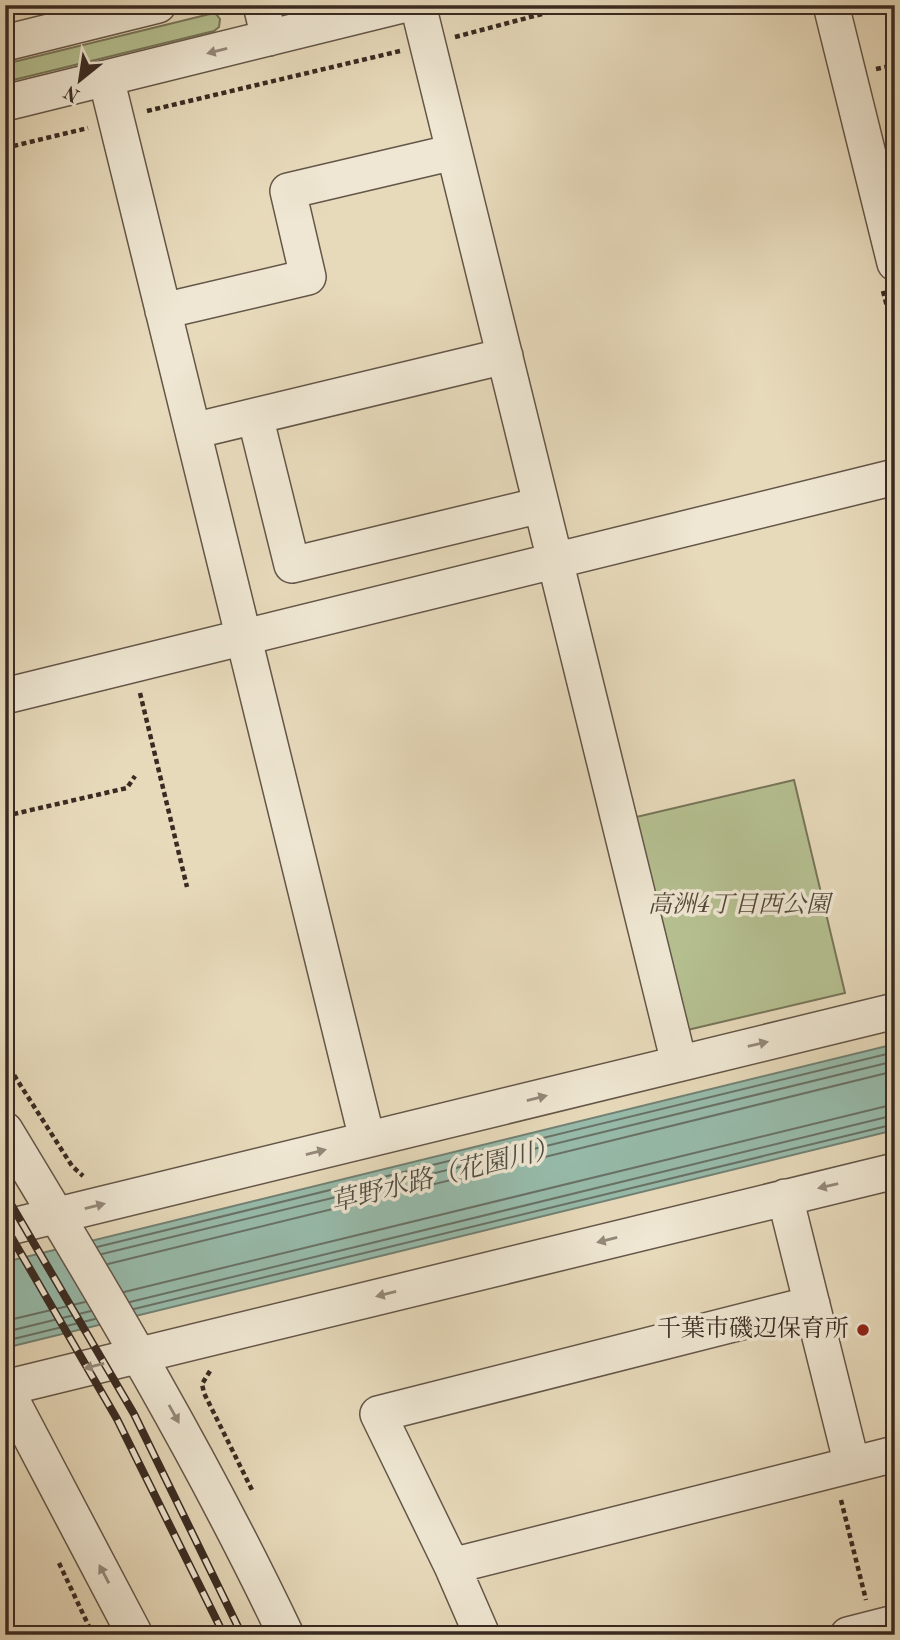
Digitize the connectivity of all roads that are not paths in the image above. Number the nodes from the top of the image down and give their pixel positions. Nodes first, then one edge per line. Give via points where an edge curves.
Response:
1 (158, 5) edge
2 (402, 5) edge
3 (418, 5) edge
4 (831, 5) edge
5 (265, 22) edge
6 (5, 43) edge
7 (106, 78) junction
8 (5, 103) edge
9 (454, 152) junction
10 (895, 263) edge
11 (163, 311) junction
12 (505, 356) junction
13 (255, 416) junction
14 (193, 431) junction
15 (895, 477) edge
16 (541, 505) junction
17 (555, 560) junction
18 (244, 637) junction
19 (5, 696) edge
20 (895, 1011) edge
21 (679, 1063) junction
22 (5, 1130) edge
23 (368, 1139) junction
24 (895, 1171) edge
25 (785, 1196) junction
26 (57, 1215) junction
27 (5, 1228) edge
28 (812, 1304) junction
29 (141, 1355) junction
30 (5, 1388) edge
31 (895, 1454) edge
32 (843, 1467) junction
33 (452, 1566) junction
34 (135, 1635) edge
35 (286, 1635) edge
36 (482, 1635) edge

1 - 6 street
2 - 5 street
3 - 9 street
4 - 10 street
5 -> 7 street
7 - 8 street
7 - 11 street
9 - 11 street via 288,191 308,276
9 - 12 street
11 - 14 street
12 - 13 street
12 - 16 street
13 - 14 street
13 - 16 street via 292,565
14 - 18 street
15 - 17 street
16 - 17 street
17 - 18 street
17 - 21 street
18 - 19 street
18 - 23 street
21 -> 20 street
23 -> 21 street
22 - 26 street
26 -> 23 street
24 -> 25 street
25 - 28 street
25 -> 29 street
26 - 27 street
26 - 29 street
28 - 32 street
28 - 33 street via 378,1413
29 -> 30 street
29 -> 35 street
34 -> 30 street
31 - 32 street
32 - 33 street
33 - 36 street

